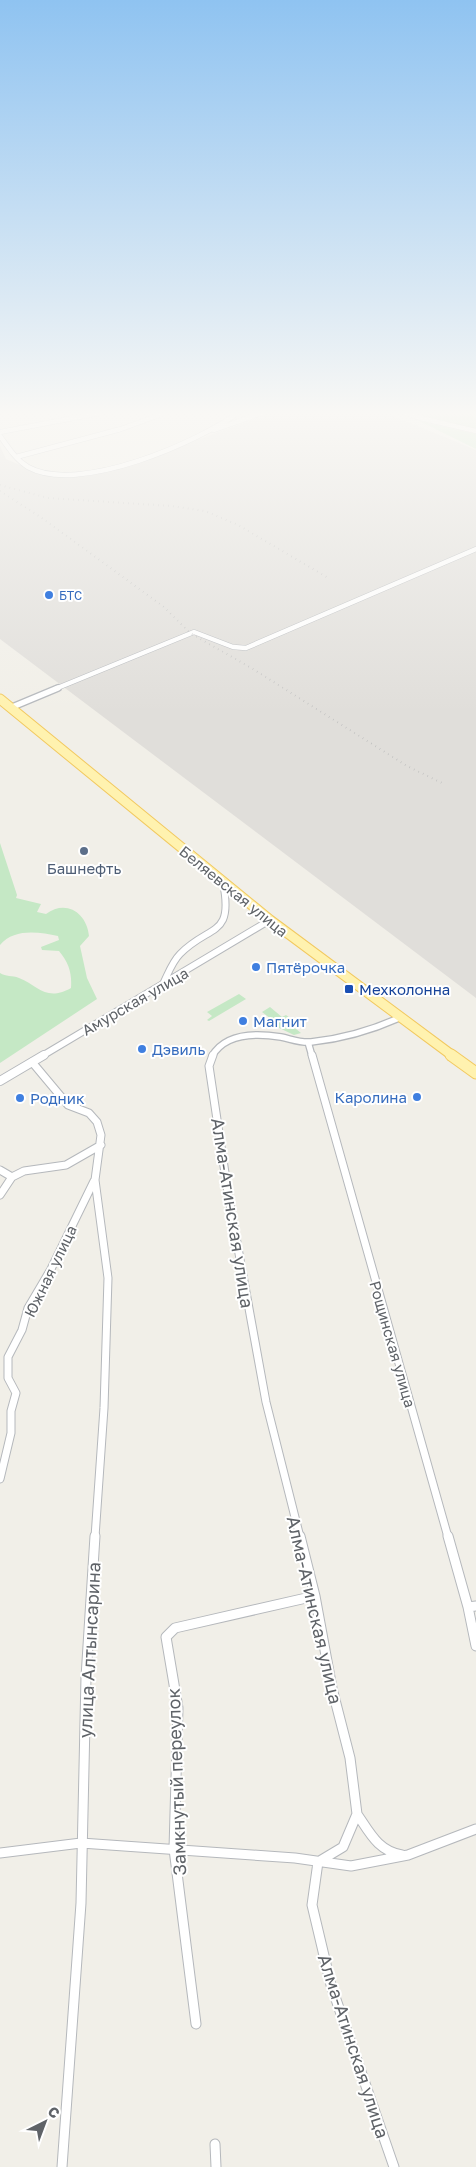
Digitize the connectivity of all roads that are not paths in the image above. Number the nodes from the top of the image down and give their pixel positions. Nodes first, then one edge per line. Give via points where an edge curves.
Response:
1 (476, 549) edge
2 (0, 699) edge
3 (10, 708) junction
4 (223, 883) junction
5 (270, 920) junction
6 (163, 985) junction
7 (399, 1018) junction
8 (308, 1042) junction
9 (32, 1062) junction
10 (476, 1073) edge
11 (0, 1081) edge
12 (101, 1145) junction
13 (0, 1170) edge
14 (12, 1177) junction
15 (95, 1180) junction
16 (0, 1195) edge
17 (4, 1378) edge
18 (0, 1479) edge
19 (315, 1596) junction
20 (472, 1606) edge
21 (476, 1646) edge
22 (357, 1814) junction
23 (476, 1829) edge
24 (80, 1843) junction
25 (174, 1849) junction
26 (0, 1853) edge
27 (408, 1855) junction
28 (318, 1862) junction
29 (196, 2024) dead end
30 (215, 2144) dead end
31 (62, 2167) edge
32 (216, 2167) edge
33 (394, 2167) edge

1 - 3 street via 246,648 194,632
2 - 3 main road, Беляевская улица
3 - 4 main road, Беляевская улица
4 - 5 main road, Беляевская улица
4 - 6 street via 225,919 218,929 178,956
5 - 6 street, Амурская улица
5 - 7 main road, Беляевская улица
6 - 9 street, Амурская улица
7 - 8 street via 373,1030
7 - 10 main road, Беляевская улица
8 - 19 street, Алма-Атинская улица via 246,1035 219,1044 210,1054 208,1066 266,1402
8 - 20 street, Рощинская улица
9 - 11 street, Амурская улица
9 - 12 street, улица Алтынсарина via 68,1105 89,1113 97,1122
12 - 14 street via 67,1165 19,1172
12 - 15 street, улица Алтынсарина
13 - 14 street
14 - 16 street
15 - 17 street, Южная улица via 28,1308 22,1330 8,1357
15 - 24 street, улица Алтынсарина via 108,1278
17 - 18 street, Южная улица via 16,1393 11,1411 12,1433
19 - 22 street, Алма-Атинская улица via 332,1688 350,1758
19 - 25 street, Замкнутый переулок via 175,1628 166,1637 178,1708
20 - 21 street, Рощинская улица
22 - 27 street via 381,1848 390,1854
22 - 28 street via 343,1847
23 - 27 street
24 - 25 street
24 - 26 street
24 - 31 street, улица Алтынсарина via 81,1903
25 - 28 street
25 - 29 street, Замкнутый переулок
27 - 28 street via 351,1866
28 - 33 street, Алма-Атинская улица via 312,1905 331,1985
30 - 32 street

